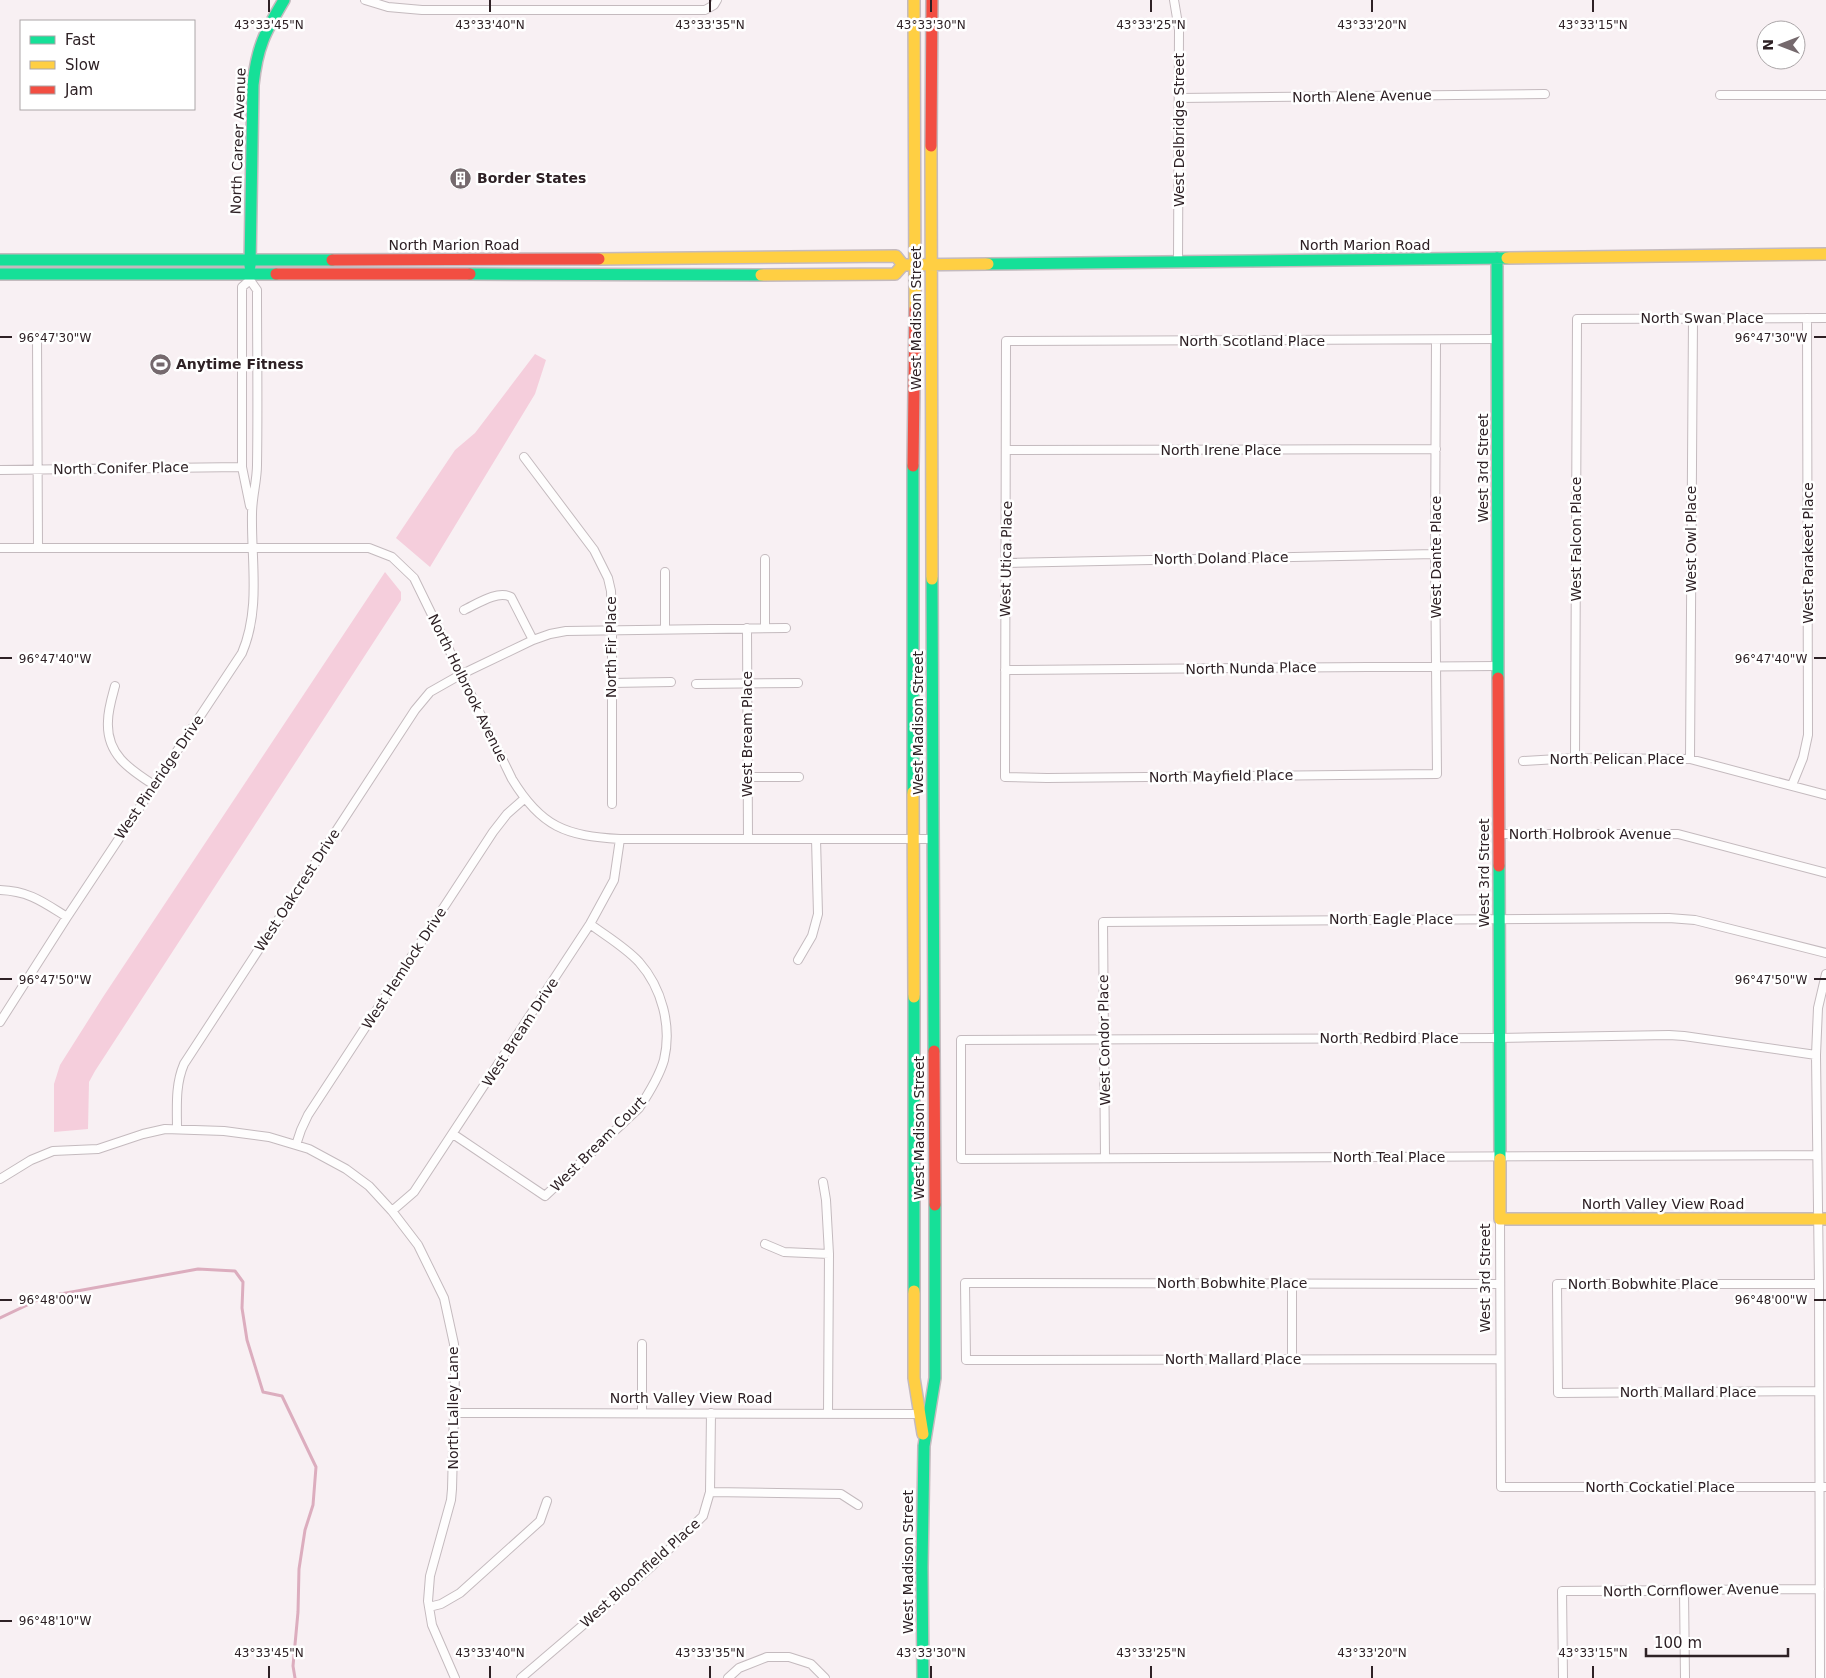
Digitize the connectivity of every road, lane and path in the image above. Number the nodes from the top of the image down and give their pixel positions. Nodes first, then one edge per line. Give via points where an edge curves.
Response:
1 (284, 0) edge
2 (365, 0) edge
3 (717, 0) edge
4 (914, 0) edge
5 (932, 0) edge
6 (1174, 0) edge
7 (1545, 94) dead end
8 (1720, 95) dead end
9 (1826, 95) edge
10 (1179, 98) junction
11 (1826, 254) edge
12 (1497, 258) junction
13 (0, 260) edge
14 (250, 260) junction
15 (1178, 261) junction
16 (930, 264) junction
17 (903, 265) junction
18 (916, 265) junction
19 (0, 274) edge
20 (250, 276) junction
21 (1693, 318) junction
22 (1807, 318) junction
23 (1826, 318) edge
24 (1577, 319) joint
25 (37, 336) dead end
26 (1497, 339) junction
27 (1436, 340) junction
28 (1006, 341) joint
29 (1436, 449) junction
30 (1007, 450) junction
31 (524, 457) dead end
32 (242, 467) junction
33 (38, 469) junction
34 (0, 470) edge
35 (252, 512) junction
36 (252, 547) junction
37 (0, 548) edge
38 (38, 548) junction
39 (1435, 554) junction
40 (765, 559) dead end
41 (1006, 563) junction
42 (665, 572) dead end
43 (464, 610) dead end
44 (747, 628) junction
45 (766, 628) junction
46 (786, 628) dead end
47 (612, 629) junction
48 (665, 629) junction
49 (533, 640) junction
50 (1437, 666) junction
51 (1498, 666) junction
52 (1005, 670) junction
53 (460, 675) junction
54 (671, 682) dead end
55 (798, 682) dead end
56 (612, 683) junction
57 (747, 683) junction
58 (696, 684) dead end
59 (115, 686) dead end
60 (1575, 758) junction
61 (1690, 759) junction
62 (1523, 761) dead end
63 (1437, 774) joint
64 (800, 776) dead end
65 (748, 777) junction
66 (1005, 777) joint
67 (1792, 785) junction
68 (154, 786) junction
69 (1826, 795) edge
70 (524, 799) junction
71 (612, 804) dead end
72 (1499, 834) junction
73 (620, 839) junction
74 (748, 839) junction
75 (816, 839) junction
76 (913, 839) junction
77 (934, 839) junction
78 (1826, 873) edge
79 (0, 890) edge
80 (67, 917) junction
81 (1499, 918) junction
82 (1103, 922) joint
83 (590, 924) junction
84 (1826, 953) edge
85 (798, 960) dead end
86 (1826, 974) edge
87 (0, 1022) edge
88 (1499, 1038) junction
89 (1103, 1039) junction
90 (1816, 1054) junction
91 (177, 1130) junction
92 (453, 1134) junction
93 (296, 1145) junction
94 (1817, 1155) junction
95 (1499, 1156) junction
96 (1105, 1158) junction
97 (961, 1159) joint
98 (0, 1179) edge
99 (823, 1182) dead end
100 (392, 1211) junction
101 (1822, 1219) edge
102 (1500, 1220) junction
103 (764, 1244) dead end
104 (828, 1254) junction
105 (1292, 1284) junction
106 (1500, 1284) junction
107 (1819, 1284) junction
108 (642, 1344) dead end
109 (1292, 1358) junction
110 (1500, 1359) junction
111 (966, 1360) joint
112 (1558, 1392) joint
113 (1818, 1392) junction
114 (642, 1412) junction
115 (453, 1413) junction
116 (710, 1413) junction
117 (828, 1414) junction
118 (924, 1414) junction
119 (1501, 1487) joint
120 (1823, 1487) edge
121 (710, 1492) junction
122 (547, 1501) dead end
123 (858, 1505) dead end
124 (1820, 1589) junction
125 (1684, 1591) junction
126 (429, 1607) junction
127 (455, 1678) edge
128 (521, 1678) edge
129 (728, 1678) edge
130 (825, 1678) edge
131 (923, 1678) edge
132 (1562, 1678) edge
133 (1685, 1678) edge
134 (1820, 1678) edge

1 - 14 street, North Career Avenue via 265,32 256,59
2 - 3 street via 388,7 422,10 705,10
4 - 18 street, West Madison Street
5 - 16 street, West Madison Street
6 - 10 street, West Delbridge Street via 1179,30
7 - 10 street, North Alene Avenue
8 - 9 street
10 - 15 street, West Delbridge Street
11 - 12 street, North Marion Road
12 - 15 street, North Marion Road
12 - 26 street, West 3rd Street
13 - 14 street, North Marion Road
14 - 17 street, North Marion Road via 896,256
14 - 20 street, North Career Avenue
15 - 16 street, North Marion Road
16 - 18 street, North Marion Road
16 - 77 street, West Madison Street
17 - 18 street, North Marion Road
17 - 20 street, North Marion Road via 895,274
18 - 76 street, West Madison Street
19 - 20 street, North Marion Road
20 - 32 street, West Pineridge Drive via 242,287
20 - 35 street, West Pineridge Drive via 258,290 257,467
21 - 22 street, North Swan Place
21 - 24 street, North Swan Place
21 - 61 street, West Owl Place
22 - 23 street, North Swan Place
22 - 67 street, West Parakeet Place via 1808,735
24 - 60 street, West Falcon Place
25 - 33 street
26 - 27 street, North Scotland Place
26 - 51 street, West 3rd Street
27 - 28 street, North Scotland Place
27 - 29 street, West Dante Place
28 - 30 street, West Utica Place
29 - 30 street, North Irene Place
29 - 39 street, West Dante Place
30 - 41 street, West Utica Place
31 - 47 street, North Fir Place via 603,566 611,591
32 - 33 street, North Conifer Place
32 - 35 street, West Pineridge Drive
33 - 34 street, North Conifer Place
33 - 38 street
35 - 36 street, West Pineridge Drive
36 - 38 street, North Holbrook Avenue
36 - 53 street, North Holbrook Avenue via 361,547 392,557 414,578
36 - 68 street, West Pineridge Drive via 253,618 242,653
37 - 38 street, North Holbrook Avenue
39 - 41 street, North Doland Place
39 - 50 street, West Dante Place
40 - 45 street
41 - 52 street, West Utica Place
42 - 48 street
43 - 49 street via 498,595 511,597
44 - 45 street, West Oakcrest Drive
44 - 48 street, West Oakcrest Drive
44 - 57 street, West Bream Place
45 - 46 street, West Oakcrest Drive
47 - 48 street, West Oakcrest Drive
47 - 49 street, West Oakcrest Drive via 566,631
47 - 56 street, North Fir Place
49 - 53 street, West Oakcrest Drive
50 - 51 street, North Nunda Place
50 - 52 street, North Nunda Place
50 - 63 street, West Dante Place
51 - 72 street, West 3rd Street
52 - 66 street, West Utica Place
53 - 70 street, North Holbrook Avenue
53 - 91 street, West Oakcrest Drive via 430,692 415,710 188,1058 178,1080
54 - 56 street
55 - 57 street
56 - 71 street, North Fir Place
57 - 58 street
57 - 65 street, West Bream Place
59 - 68 street via 108,720 113,748 128,768
60 - 61 street, North Pelican Place
60 - 62 street, North Pelican Place
61 - 67 street, North Pelican Place
63 - 66 street, North Mayfield Place
64 - 65 street
65 - 74 street, West Bream Place
67 - 69 street, North Pelican Place
68 - 80 street, West Pineridge Drive
70 - 73 street, North Holbrook Avenue via 547,821 565,830 591,837
70 - 93 street, West Hemlock Drive via 493,832 308,1115
72 - 78 street, North Holbrook Avenue via 1678,834
72 - 81 street, West 3rd Street
73 - 74 street, North Holbrook Avenue
73 - 83 street, West Bream Drive via 614,880
74 - 75 street, North Holbrook Avenue
75 - 76 street, North Holbrook Avenue
75 - 85 street via 818,914 812,936
76 - 77 street, North Holbrook Avenue
76 - 118 street, West Madison Street via 914,1368
77 - 118 street, West Madison Street via 935,1378
79 - 80 street via 21,892 36,898
80 - 87 street, West Pineridge Drive
81 - 82 street, North Eagle Place
81 - 84 street, North Eagle Place via 1695,920
81 - 88 street, West 3rd Street
82 - 89 street, West Condor Place
83 - 92 street, West Bream Drive
83 - 92 street, West Bream Court via 638,961 660,999 665,1049 658,1074 647,1095 638,1108 545,1196
86 - 90 street via 1818,1008
88 - 89 street, North Redbird Place
88 - 90 street, North Redbird Place via 1684,1036
88 - 95 street, West 3rd Street
89 - 96 street, West Condor Place
89 - 97 street, North Redbird Place via 961,1040
90 - 94 street
91 - 93 street, North Lalley Lane via 269,1136
91 - 98 street, North Lalley Lane via 155,1131 98,1149 53,1151
92 - 100 street, West Bream Drive via 414,1192
93 - 100 street, North Lalley Lane via 346,1169 369,1186
94 - 95 street, North Teal Place
94 - 101 street
95 - 96 street, North Teal Place
95 - 102 street, West 3rd Street
96 - 97 street, North Teal Place
99 - 104 street
100 - 115 street, North Lalley Lane via 418,1245 444,1298 454,1344
101 - 102 street, North Valley View Road
101 - 107 street
102 - 106 street, West 3rd Street
103 - 104 street via 784,1252
104 - 117 street
105 - 106 street, North Bobwhite Place
105 - 109 street
105 - 111 street, North Bobwhite Place via 965,1283
106 - 110 street, West 3rd Street
107 - 112 street, North Bobwhite Place via 1556,1284
107 - 113 street
108 - 114 street
109 - 110 street, North Mallard Place
109 - 111 street, North Mallard Place
110 - 119 street, West 3rd Street
112 - 113 street, North Mallard Place
113 - 120 street
114 - 115 street, North Valley View Road
114 - 116 street, North Valley View Road
115 - 126 street, North Lalley Lane via 451,1500 430,1576
116 - 117 street, North Valley View Road
116 - 121 street, West Bloomfield Place
117 - 118 street, North Valley View Road
118 - 131 street, West Madison Street
119 - 120 street, North Cockatiel Place
120 - 124 street
121 - 123 street via 841,1494
121 - 128 street, West Bloomfield Place via 703,1516 651,1566
122 - 126 street via 540,1521 460,1593
124 - 125 street, North Cornflower Avenue
124 - 134 street
125 - 132 street, North Cornflower Avenue via 1562,1591
125 - 133 street
126 - 127 street, North Lalley Lane via 437,1640
129 - 130 street via 739,1668 767,1657 789,1657 811,1664

